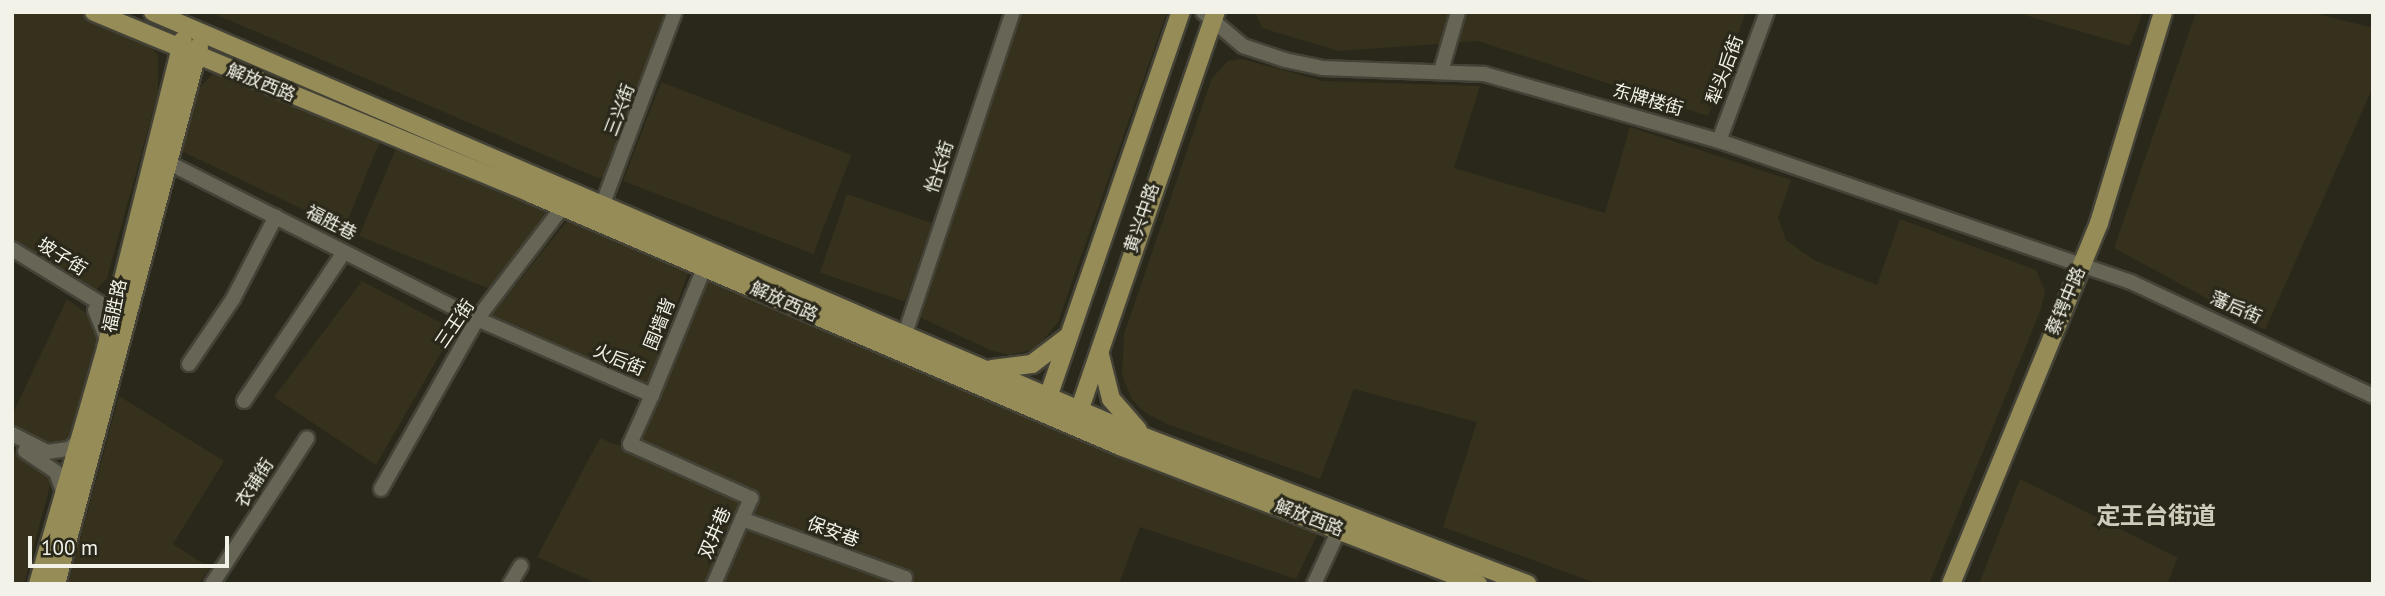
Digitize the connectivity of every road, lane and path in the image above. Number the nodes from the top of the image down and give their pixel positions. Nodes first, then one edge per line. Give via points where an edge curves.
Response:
1 (94, 12) edge
2 (153, 12) edge
3 (675, 12) edge
4 (1013, 12) edge
5 (1181, 12) edge
6 (1458, 12) edge
7 (1768, 12) edge
8 (2163, 12) edge
9 (1210, 16) edge
10 (195, 30) junction
11 (142, 33) junction
12 (188, 53) junction
13 (221, 67) junction
14 (1441, 71) junction
15 (179, 85) junction
16 (1719, 141) junction
17 (167, 162) junction
18 (575, 190) junction
19 (604, 203) junction
20 (563, 207) junction
21 (276, 216) junction
22 (597, 221) junction
23 (12, 249) edge
24 (344, 252) junction
25 (12, 259) edge
26 (2079, 267) junction
27 (704, 268) junction
28 (118, 285) junction
29 (111, 314) junction
30 (477, 320) junction
31 (1072, 329) junction
32 (905, 334) junction
33 (1102, 342) junction
34 (189, 364) dead end
35 (982, 368) junction
36 (652, 396) junction
37 (2373, 396) edge
38 (244, 401) dead end
39 (1045, 405) junction
40 (1076, 418) junction
41 (12, 434) edge
42 (307, 438) dead end
43 (81, 439) junction
44 (1153, 440) junction
45 (12, 443) edge
46 (381, 489) dead end
47 (63, 491) junction
48 (751, 498) joint
49 (742, 520) junction
50 (1339, 530) junction
51 (521, 566) dead end
52 (1455, 580) edge
53 (38, 584) edge
54 (56, 584) edge
55 (212, 584) edge
56 (510, 584) edge
57 (714, 584) edge
58 (903, 584) edge
59 (1314, 584) edge
60 (1478, 584) edge
61 (1527, 584) edge
62 (1951, 584) edge

1 - 11 main road, 解放西路
2 - 10 main road, 解放西路
3 - 19 street, 三兴街
4 - 32 street, 怡长街
5 - 31 main road, 黄兴中路
6 - 14 street
7 - 16 street, 犁头后街
8 - 26 main road, 蔡锷中路 via 2099,223
9 - 14 street, 东牌楼街 via 1243,46 1302,64
9 - 33 main road, 黄兴中路
10 - 12 main road, 福胜路
10 - 18 main road, 解放西路
11 - 12 main road, 解放西路
11 - 15 main road via 162,51
12 - 13 main road, 解放西路
12 - 15 main road, 福胜路
13 - 15 main road via 202,69
13 - 20 main road, 解放西路
14 - 16 street, 东牌楼街 via 1502,78
15 - 17 main road, 福胜路
15 - 28 main road, 福胜路
16 - 26 street, 东牌楼街
17 - 21 street, 福胜巷
17 - 29 main road, 福胜路
18 - 19 main road, 解放西路
18 - 20 street, 三王街
19 - 22 street, 三兴街
19 - 32 main road, 解放西路
20 - 22 main road, 解放西路
20 - 30 street, 三王街
21 - 24 street, 福胜巷
21 - 34 street via 233,299
22 - 27 main road, 解放西路
23 - 29 street, 坡子街
24 - 30 street, 福胜巷
24 - 38 street
25 - 29 street, 坡子街
26 - 37 street, 藩后街 via 2179,303
26 - 62 main road, 蔡锷中路
27 - 36 street, 围墙背
27 - 39 main road, 解放西路
28 - 29 main road, 福胜路
28 - 29 street via 104,297
29 - 43 main road, 福胜路
29 - 54 main road, 福胜路
30 - 36 street, 火后街
30 - 46 street, 三王街
31 - 35 main road via 1056,350 1032,364 1002,370
31 - 39 main road, 黄兴中路
32 - 35 main road, 解放西路
33 - 40 main road, 黄兴中路
33 - 44 main road via 1102,370 1111,399 1130,424
35 - 39 main road, 解放西路
36 - 48 street, 火后街 via 630,444
39 - 40 main road, 解放西路
40 - 44 main road, 解放西路
40 - 50 main road, 解放西路
41 - 43 street via 47,452 69,449
42 - 55 street, 衣铺街
43 - 47 main road, 福胜路
44 - 61 main road, 解放西路
45 - 47 street via 51,467
47 - 53 main road, 福胜路
48 - 49 street, 双井巷
49 - 57 street, 双井巷
49 - 58 street, 保安巷 via 905,578
50 - 52 main road, 解放西路
50 - 59 street
51 - 56 street
52 - 60 main road, 解放西路

